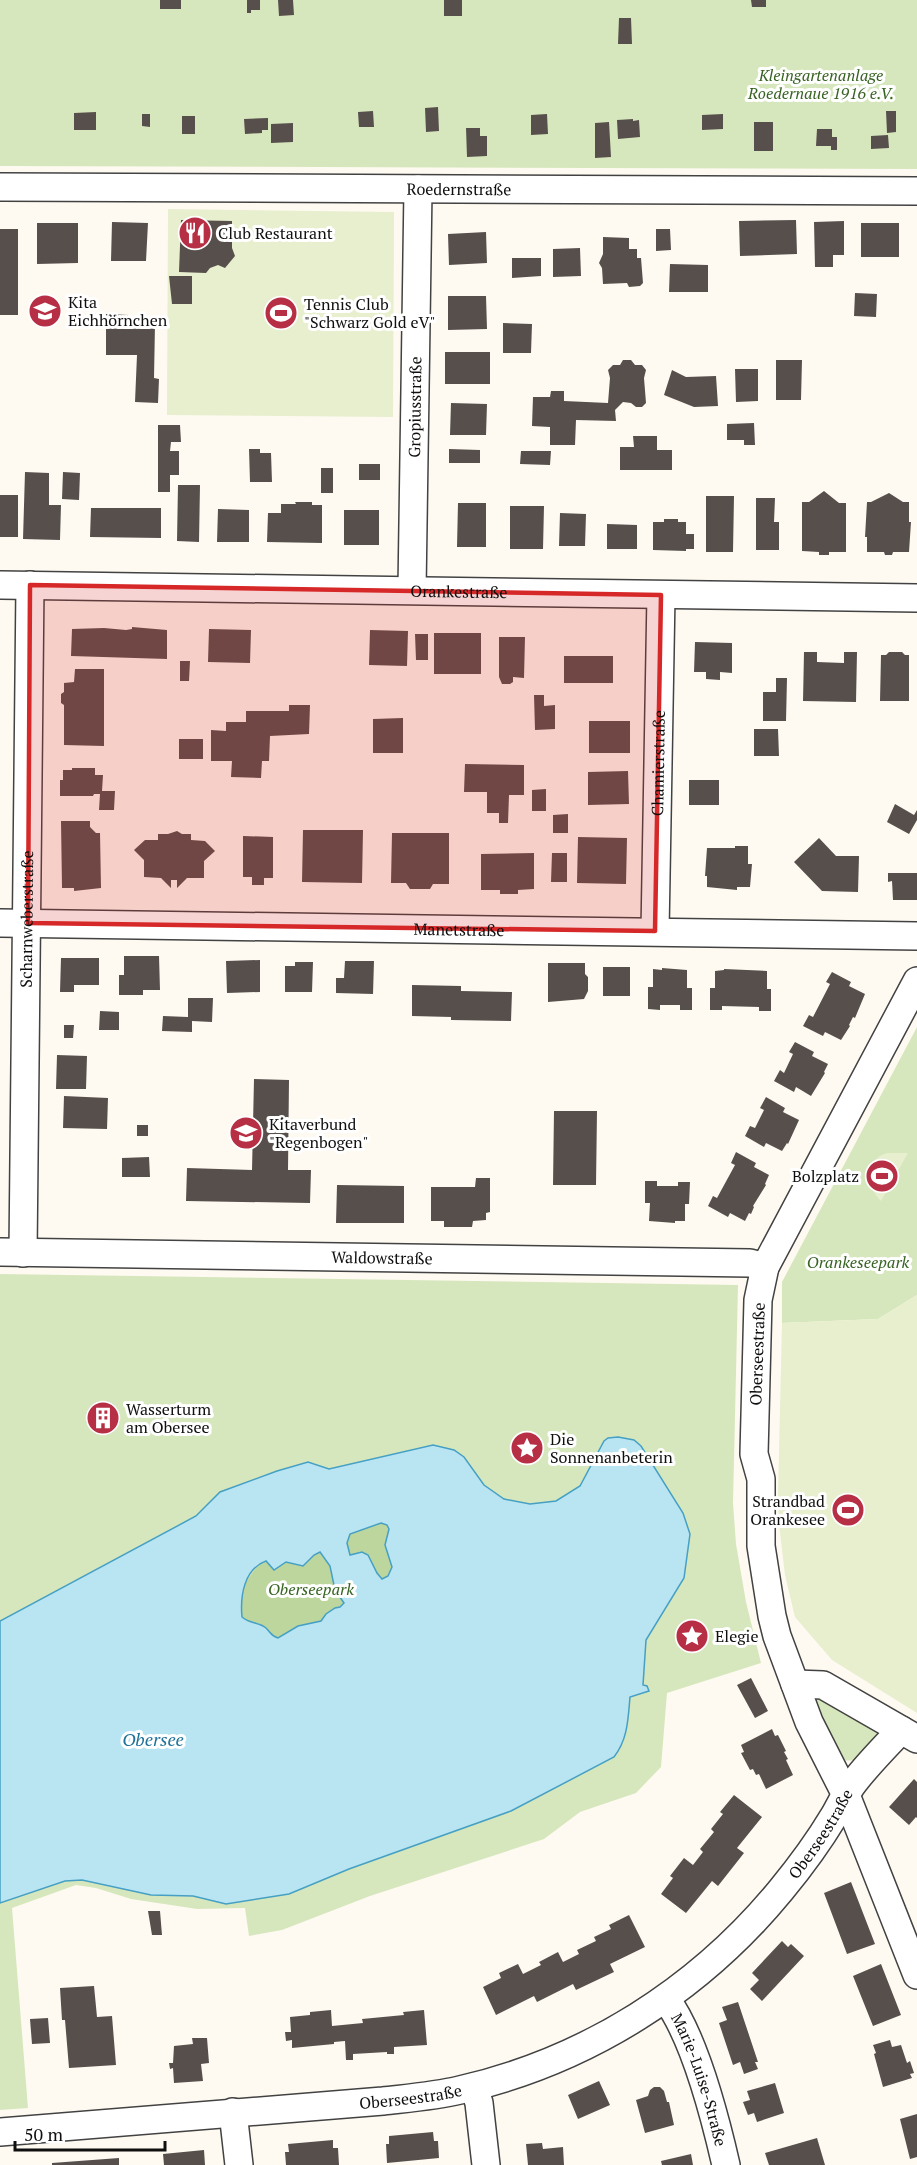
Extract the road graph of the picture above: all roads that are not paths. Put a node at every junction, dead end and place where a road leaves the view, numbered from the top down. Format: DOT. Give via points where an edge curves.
graph roads {
  1 [pos="0,187"];
  2 [pos="418,189"];
  3 [pos="917,190"];
  4 [pos="0,585"];
  5 [pos="30,585"];
  6 [pos="412,590"];
  7 [pos="662,595"];
  8 [pos="917,598"];
  9 [pos="0,923"];
  10 [pos="28,923"];
  11 [pos="655,931"];
  12 [pos="917,936"];
  13 [pos="917,981"];
  14 [pos="11,1252"];
  15 [pos="765,1267"];
  16 [pos="795,1684"];
  17 [pos="909,1735"];
  18 [pos="846,1795"];
  19 [pos="917,1975"];
  20 [pos="666,1999"];
  21 [pos="474,2087"];
  22 [pos="234,2112"];
  23 [pos="0,2132"];
  24 [pos="239,2165"];
  25 [pos="486,2165"];
  26 [pos="726,2165"];
  1 -- 2 [label="street, Roedernstraße"];
  2 -- 3 [label="street, Roedernstraße"];
  2 -- 6 [label="street, Gropiusstraße"];
  4 -- 5 [label="street, Orankestraße"];
  5 -- 6 [label="street, Orankestraße"];
  5 -- 10 [label="street, Scharnweberstraße"];
  6 -- 7 [label="street, Orankestraße"];
  7 -- 8 [label="street, Orankestraße"];
  7 -- 11 [label="street, Chamierstraße"];
  9 -- 10 [label="street, Manetstraße"];
  10 -- 11 [label="street, Manetstraße"];
  10 -- 14 [label="street, Scharnweberstraße"];
  11 -- 12 [label="street, Manetstraße"];
  13 -- 15 [label="street, Oberseestraße"];
  14 -- 15 [label="street, Waldowstraße" via="750,1263"];
  15 -- 16 [label="street, Oberseestraße" via="758,1300 754,1454 761,1479 760,1546 772,1616"];
  16 -- 17 [label="street" via="823,1684"];
  16 -- 18 [label="street, Oberseestraße" via="809,1722"];
  17 -- 18 [label="street" via="855,1781"];
  18 -- 19 [label="street"];
  18 -- 20 [label="street, Oberseestraße" via="782,1889 720,1954"];
  20 -- 21 [label="street, Oberseestraße" via="617,2031 527,2070"];
  20 -- 26 [label="street, Marie-Luise-Straße" via="697,2063"];
  21 -- 22 [label="street, Oberseestraße" via="383,2102"];
  21 -- 25 [label="street"];
  22 -- 23 [label="street, Oberseestraße"];
  22 -- 24 [label="street"];
}
